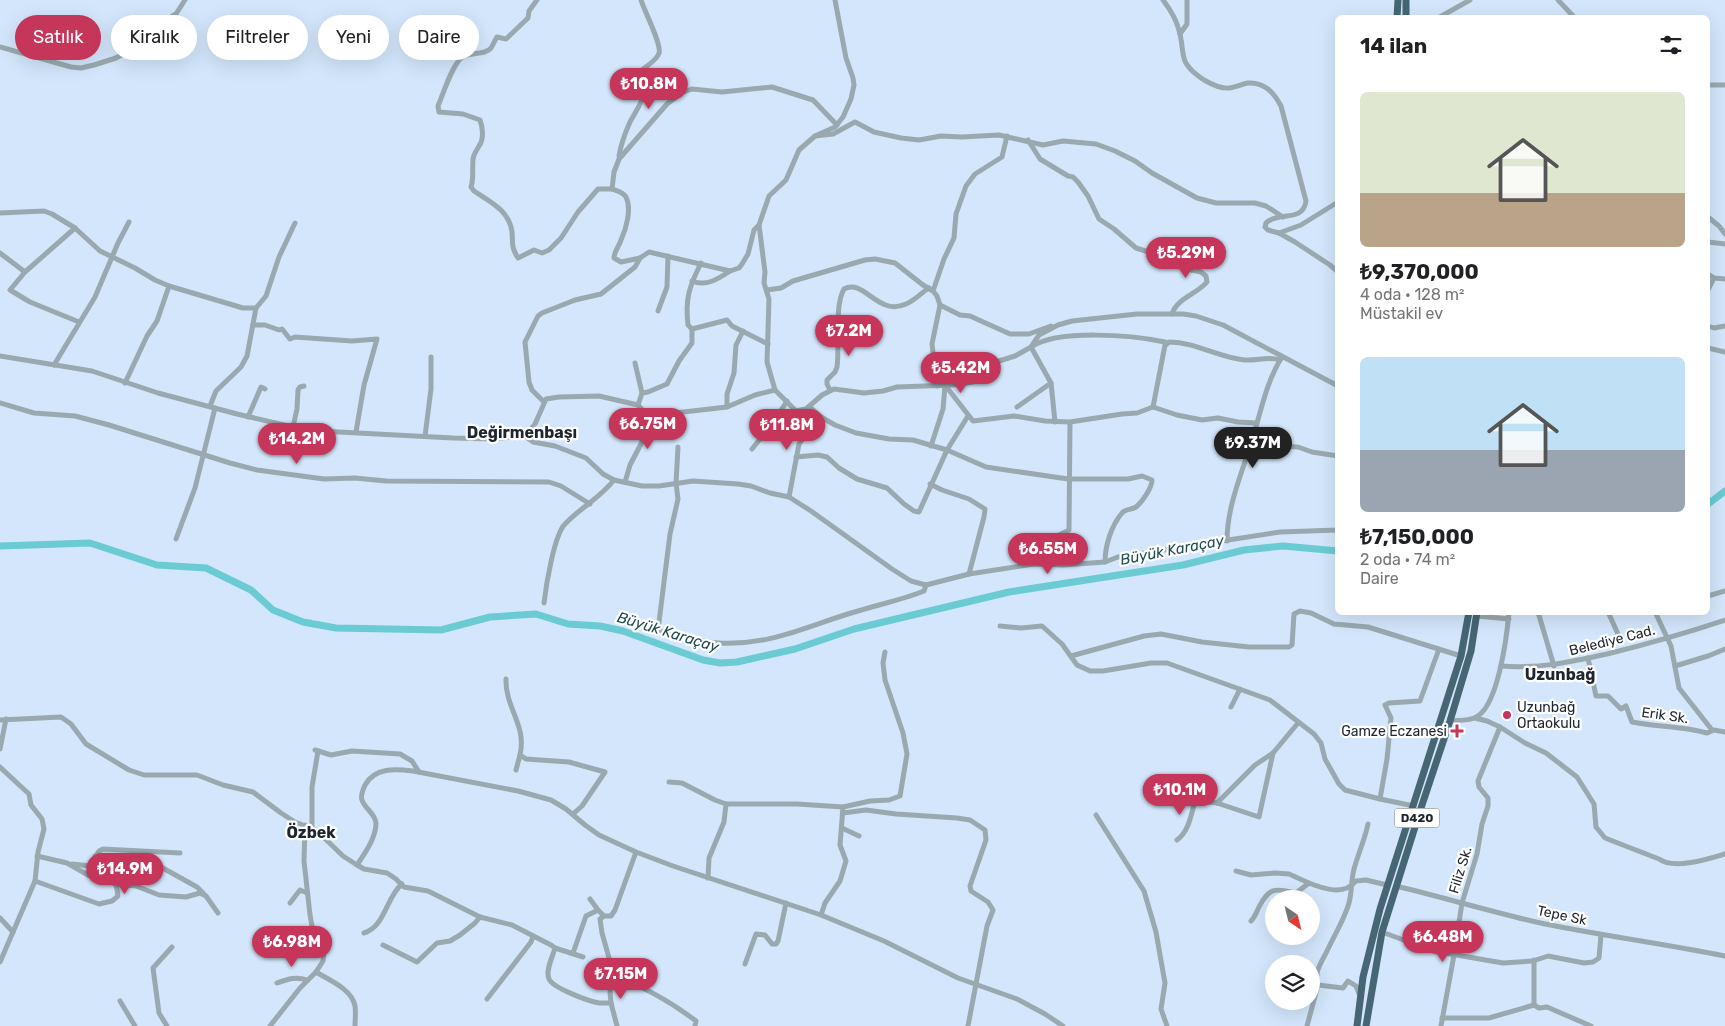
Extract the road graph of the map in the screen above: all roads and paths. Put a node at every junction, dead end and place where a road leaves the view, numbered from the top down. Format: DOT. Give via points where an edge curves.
graph roads {
  1 [pos="185,0"];
  2 [pos="537,0"];
  3 [pos="640,0"];
  4 [pos="835,0"];
  5 [pos="1163,0"];
  6 [pos="1187,0"];
  7 [pos="1398,0"];
  8 [pos="1406,0"];
  9 [pos="1470,0"];
  10 [pos="1558,0"];
  11 [pos="1397,15"];
  12 [pos="1406,15"];
  13 [pos="1443,15"];
  14 [pos="1572,15"];
  15 [pos="1180,34"];
  16 [pos="0,47"];
  17 [pos="1710,85"];
  18 [pos="1725,85"];
  19 [pos="837,125"];
  20 [pos="816,136"];
  21 [pos="1007,136"];
  22 [pos="1028,140"];
  23 [pos="619,159"];
  24 [pos="612,189"];
  25 [pos="1335,204"];
  26 [pos="0,215"];
  27 [pos="1284,217"];
  28 [pos="1710,219"];
  29 [pos="129,222"];
  30 [pos="295,224"];
  31 [pos="759,225"];
  32 [pos="75,228"];
  33 [pos="1279,233"];
  34 [pos="1725,234"];
  35 [pos="1710,242"];
  36 [pos="1725,244"];
  37 [pos="0,253"];
  38 [pos="112,256"];
  39 [pos="668,256"];
  40 [pos="640,258"];
  41 [pos="702,264"];
  42 [pos="1335,269"];
  43 [pos="730,271"];
  44 [pos="25,272"];
  45 [pos="1710,275"];
  46 [pos="1714,278"];
  47 [pos="1725,279"];
  48 [pos="692,282"];
  49 [pos="169,286"];
  50 [pos="1710,286"];
  51 [pos="766,290"];
  52 [pos="931,290"];
  53 [pos="940,305"];
  54 [pos="256,308"];
  55 [pos="658,311"];
  56 [pos="1172,314"];
  57 [pos="79,322"];
  58 [pos="254,325"];
  59 [pos="1058,325"];
  60 [pos="1710,326"];
  61 [pos="1725,326"];
  62 [pos="692,329"];
  63 [pos="743,331"];
  64 [pos="768,344"];
  65 [pos="1167,344"];
  66 [pos="1031,348"];
  67 [pos="1710,348"];
  68 [pos="1725,352"];
  69 [pos="0,356"];
  70 [pos="431,357"];
  71 [pos="1281,358"];
  72 [pos="635,363"];
  73 [pos="54,365"];
  74 [pos="125,383"];
  75 [pos="1051,383"];
  76 [pos="945,385"];
  77 [pos="1335,385"];
  78 [pos="304,386"];
  79 [pos="937,386"];
  80 [pos="265,389"];
  81 [pos="775,390"];
  82 [pos="830,390"];
  83 [pos="642,393"];
  84 [pos="787,400"];
  85 [pos="544,402"];
  86 [pos="0,403"];
  87 [pos="638,405"];
  88 [pos="212,407"];
  89 [pos="727,407"];
  90 [pos="810,407"];
  91 [pos="1017,407"];
  92 [pos="1153,407"];
  93 [pos="644,412"];
  94 [pos="816,413"];
  95 [pos="968,416"];
  96 [pos="248,417"];
  97 [pos="1055,422"];
  98 [pos="1070,422"];
  99 [pos="1257,424"];
  100 [pos="293,427"];
  101 [pos="356,432"];
  102 [pos="1255,432"];
  103 [pos="424,436"];
  104 [pos="525,436"];
  105 [pos="931,446"];
  106 [pos="678,447"];
  107 [pos="752,449"];
  108 [pos="947,450"];
  109 [pos="205,455"];
  110 [pos="1335,456"];
  111 [pos="796,457"];
  112 [pos="1068,479"];
  113 [pos="614,480"];
  114 [pos="625,482"];
  115 [pos="676,483"];
  116 [pos="930,484"];
  117 [pos="789,497"];
  118 [pos="590,504"];
  119 [pos="1335,530"];
  120 [pos="176,539"];
  121 [pos="1227,541"];
  122 [pos="1105,562"];
  123 [pos="1034,564"];
  124 [pos="969,574"];
  125 [pos="926,584"];
  126 [pos="1725,591"];
  127 [pos="1710,595"];
  128 [pos="544,603"];
  129 [pos="1468,615"];
  130 [pos="1477,615"];
  131 [pos="1483,615"];
  132 [pos="1510,615"];
  133 [pos="1539,615"];
  134 [pos="1610,615"];
  135 [pos="1658,615"];
  136 [pos="1509,619"];
  137 [pos="1725,620"];
  138 [pos="1000,626"];
  139 [pos="1618,634"];
  140 [pos="1668,638"];
  141 [pos="1439,649"];
  142 [pos="1725,649"];
  143 [pos="886,652"];
  144 [pos="1071,656"];
  145 [pos="1461,656"];
  146 [pos="1588,658"];
  147 [pos="1501,666"];
  148 [pos="1554,666"];
  149 [pos="1675,666"];
  150 [pos="506,679"];
  151 [pos="1240,689"];
  152 [pos="1231,707"];
  153 [pos="1474,718"];
  154 [pos="3,720"];
  155 [pos="1450,721"];
  156 [pos="1298,722"];
  157 [pos="1500,727"];
  158 [pos="1712,730"];
  159 [pos="1725,732"];
  160 [pos="0,749"];
  161 [pos="1273,753"];
  162 [pos="520,755"];
  163 [pos="0,767"];
  164 [pos="516,770"];
  165 [pos="419,772"];
  166 [pos="669,782"];
  167 [pos="1380,799"];
  168 [pos="1217,802"];
  169 [pos="726,804"];
  170 [pos="1414,806"];
  171 [pos="843,810"];
  172 [pos="572,814"];
  173 [pos="1096,814"];
  174 [pos="1368,824"];
  175 [pos="305,825"];
  176 [pos="312,828"];
  177 [pos="842,828"];
  178 [pos="859,836"];
  179 [pos="1177,840"];
  180 [pos="636,852"];
  181 [pos="180,853"];
  182 [pos="1725,854"];
  183 [pos="37,856"];
  184 [pos="95,856"];
  185 [pos="69,864"];
  186 [pos="357,866"];
  187 [pos="1236,871"];
  188 [pos="708,878"];
  189 [pos="35,881"];
  190 [pos="1309,883"];
  191 [pos="116,884"];
  192 [pos="402,884"];
  193 [pos="1387,884"];
  194 [pos="1396,886"];
  195 [pos="1350,887"];
  196 [pos="307,893"];
  197 [pos="206,896"];
  198 [pos="590,899"];
  199 [pos="290,903"];
  200 [pos="786,903"];
  201 [pos="1462,903"];
  202 [pos="598,910"];
  203 [pos="218,913"];
  204 [pos="821,915"];
  205 [pos="604,916"];
  206 [pos="480,917"];
  207 [pos="0,918"];
  208 [pos="1251,921"];
  209 [pos="13,932"];
  210 [pos="364,932"];
  211 [pos="1382,932"];
  212 [pos="1601,935"];
  213 [pos="533,937"];
  214 [pos="384,945"];
  215 [pos="172,947"];
  216 [pos="555,948"];
  217 [pos="573,954"];
  218 [pos="1454,955"];
  219 [pos="1725,956"];
  220 [pos="583,957"];
  221 [pos="1534,960"];
  222 [pos="0,962"];
  223 [pos="745,964"];
  224 [pos="1320,964"];
  225 [pos="316,972"];
  226 [pos="613,974"];
  227 [pos="306,980"];
  228 [pos="277,983"];
  229 [pos="976,985"];
  230 [pos="1320,985"];
  231 [pos="1360,996"];
  232 [pos="487,999"];
  233 [pos="120,1001"];
  234 [pos="611,1003"];
  235 [pos="1534,1005"];
  236 [pos="1311,1010"];
  237 [pos="1442,1018"];
  238 [pos="135,1026"];
  239 [pos="167,1026"];
  240 [pos="270,1026"];
  241 [pos="355,1026"];
  242 [pos="617,1026"];
  243 [pos="696,1026"];
  244 [pos="968,1026"];
  245 [pos="1063,1026"];
  246 [pos="1167,1026"];
  247 [pos="1307,1026"];
  248 [pos="1356,1026"];
  249 [pos="1366,1026"];
  250 [pos="1441,1026"];
  251 [pos="1591,1026"];
  1 -- 16 [label="street" via="176,14 154,27 136,47 94,65 71,67"];
  2 -- 24 [label="street" via="529,10 528,18 506,39 497,37 488,50 461,58 454,68 438,112 463,114 480,120 482,139 474,153 471,188 509,219 511,246 518,258 534,250 542,253 549,250 598,189"];
  3 -- 23 [label="street" via="660,51 639,73 642,97 621,144"];
  4 -- 19 [label="street" via="854,85 848,108"];
  5 -- 15 [label="street"];
  6 -- 15 [label="street" via="1187,24"];
  7 -- 11 [label="highway"];
  8 -- 12 [label="highway"];
  9 -- 13 [label="street"];
  10 -- 14 [label="street"];
  15 -- 27 [label="street" via="1187,67 1205,81 1220,88 1259,84 1276,97 1306,197 1301,212"];
  17 -- 18 [label="street"];
  19 -- 20 [label="street"];
  19 -- 23 [label="street" via="813,100 772,87 722,92 692,89 667,104"];
  20 -- 21 [label="street" via="833,134 855,122 874,132 919,140 941,136"];
  20 -- 31 [label="street" via="799,150 786,180 769,196"];
  21 -- 22 [label="street"];
  21 -- 52 [label="street" via="1002,157 975,174 966,186 956,214 954,238"];
  22 -- 27 [label="street" via="1043,145 1063,141 1104,146 1135,160 1197,198 1216,203 1255,203"];
  22 -- 56 [label="street" via="1040,159 1078,182 1099,220 1136,248 1206,276 1207,282 1179,302"];
  23 -- 24 [label="street"];
  24 -- 40 [label="street" via="626,197 628,212 614,258 621,262"];
  25 -- 33 [label="street" via="1301,225"];
  26 -- 32 [label="street" via="44,211"];
  27 -- 33 [label="street" via="1272,218 1265,225 1268,230"];
  28 -- 34 [label="street"];
  29 -- 38 [label="street"];
  30 -- 54 [label="street" via="279,256 266,296"];
  31 -- 43 [label="street" via="754,230 742,264"];
  31 -- 51 [label="street"];
  32 -- 38 [label="street" via="100,251"];
  32 -- 44 [label="street"];
  33 -- 42 [label="street"];
  35 -- 36 [label="street"];
  37 -- 44 [label="street"];
  38 -- 49 [label="street"];
  38 -- 57 [label="street" via="95,297"];
  39 -- 40 [label="street" via="649,252"];
  39 -- 41 [label="street"];
  39 -- 55 [label="street" via="667,287"];
  40 -- 85 [label="street" via="635,267 601,294 576,300 538,316 525,342 528,382"];
  41 -- 43 [label="street"];
  41 -- 48 [label="street"];
  43 -- 48 [label="street" via="705,283"];
  44 -- 57 [label="street" via="10,290"];
  45 -- 46 [label="street"];
  46 -- 47 [label="street"];
  46 -- 50 [label="street"];
  48 -- 62 [label="street" via="686,307 688,325"];
  49 -- 54 [label="street" via="243,308"];
  49 -- 74 [label="street" via="157,321"];
  51 -- 52 [label="street" via="875,259 895,262"];
  51 -- 64 [label="street" via="770,298"];
  52 -- 53 [label="street"];
  52 -- 82 [label="street" via="906,304 893,307 885,306 857,289 844,289 839,313 838,367 827,380"];
  53 -- 59 [label="street" via="1010,334 1029,334"];
  53 -- 79 [label="street" via="932,344"];
  54 -- 58 [label="street"];
  56 -- 59 [label="street" via="1137,314"];
  56 -- 71 [label="street" via="1196,316 1223,326"];
  57 -- 73 [label="street"];
  58 -- 88 [label="street" via="241,367 216,391"];
  58 -- 101 [label="street" via="282,329 290,339 376,340"];
  59 -- 66 [label="street" via="1039,336"];
  60 -- 61 [label="street"];
  62 -- 63 [label="street" via="727,320"];
  62 -- 83 [label="street" via="692,343 667,384"];
  63 -- 64 [label="street"];
  63 -- 89 [label="street" via="736,345"];
  64 -- 81 [label="street" via="767,362"];
  65 -- 66 [label="street" via="1147,339 1069,335"];
  65 -- 71 [label="street" via="1188,344 1244,360"];
  65 -- 92 [label="street"];
  66 -- 75 [label="street"];
  66 -- 76 [label="street" via="999,361 972,382"];
  67 -- 68 [label="street"];
  69 -- 73 [label="street"];
  70 -- 103 [label="street" via="431,389"];
  71 -- 77 [label="street"];
  71 -- 99 [label="street"];
  72 -- 83 [label="street"];
  73 -- 74 [label="street" via="92,371"];
  74 -- 88 [label="street"];
  75 -- 91 [label="street"];
  75 -- 97 [label="street"];
  76 -- 79 [label="street"];
  76 -- 95 [label="street"];
  76 -- 105 [label="street" via="943,409"];
  78 -- 100 [label="street" via="298,390"];
  79 -- 82 [label="street" via="897,387 864,393"];
  80 -- 96 [label="street" via="261,387"];
  81 -- 84 [label="street"];
  81 -- 89 [label="street"];
  82 -- 90 [label="street"];
  83 -- 87 [label="street"];
  84 -- 90 [label="street" via="796,411"];
  84 -- 107 [label="street"];
  85 -- 87 [label="street" via="559,396 599,396"];
  85 -- 104 [label="street" via="535,424"];
  86 -- 109 [label="street" via="34,413 76,416"];
  87 -- 93 [label="street"];
  88 -- 96 [label="street"];
  88 -- 109 [label="street"];
  89 -- 93 [label="street" via="666,414"];
  90 -- 94 [label="street"];
  92 -- 98 [label="street" via="1137,414"];
  92 -- 99 [label="street" via="1199,420 1218,418"];
  93 -- 114 [label="street" via="642,442"];
  94 -- 105 [label="street" via="834,425 856,433 913,440"];
  94 -- 111 [label="street" via="814,424 799,444"];
  95 -- 97 [label="street" via="973,421 1014,416"];
  95 -- 108 [label="street"];
  96 -- 100 [label="street"];
  97 -- 98 [label="street"];
  98 -- 112 [label="street"];
  99 -- 102 [label="street"];
  100 -- 101 [label="street"];
  101 -- 103 [label="street"];
  102 -- 110 [label="street" via="1282,446"];
  102 -- 121 [label="street" via="1229,511"];
  103 -- 104 [label="street" via="492,439"];
  104 -- 113 [label="street" via="533,442 555,446 586,458"];
  105 -- 108 [label="street"];
  106 -- 115 [label="street"];
  108 -- 112 [label="street" via="986,466"];
  108 -- 116 [label="street"];
  109 -- 118 [label="street" via="257,470 324,479 549,482"];
  109 -- 120 [label="street"];
  111 -- 116 [label="street" via="827,457 857,479 887,488 914,511 919,512"];
  111 -- 117 [label="street"];
  112 -- 122 [label="street" via="1142,476 1152,480 1136,506 1123,511 1120,516 1105,547"];
  112 -- 123 [label="street" via="1069,530 1048,542 1037,554"];
  113 -- 114 [label="street"];
  113 -- 118 [label="street"];
  114 -- 115 [label="street" via="642,486"];
  115 -- 117 [label="street" via="751,486"];
  115 -- 125 [label="street" via="678,499 670,534 658,630 717,643 765,641 900,600 924,591"];
  116 -- 124 [label="street" via="985,509"];
  117 -- 125 [label="street" via="898,573 911,581"];
  118 -- 128 [label="street" via="563,525 558,535"];
  119 -- 121 [label="street" via="1280,532"];
  121 -- 122 [label="street" via="1118,557"];
  122 -- 123 [label="street"];
  123 -- 124 [label="street"];
  124 -- 125 [label="street"];
  126 -- 127 [label="street"];
  129 -- 145 [label="highway"];
  130 -- 155 [label="highway, D420" via="1471,651"];
  131 -- 136 [label="street"];
  132 -- 136 [label="street"];
  133 -- 148 [label="street"];
  134 -- 139 [label="street"];
  135 -- 140 [label="street"];
  136 -- 147 [label="street"];
  137 -- 140 [label="street, Belediye Cad."];
  138 -- 144 [label="street" via="1042,626"];
  140 -- 146 [label="street, Belediye Cad."];
  140 -- 149 [label="street"];
  141 -- 144 [label="street" via="1368,627 1334,624 1300,611 1294,614 1292,645 1289,647 1249,647 1160,634"];
  141 -- 145 [label="street"];
  141 -- 167 [label="street" via="1420,701 1385,706 1391,718"];
  142 -- 149 [label="street"];
  143 -- 171 [label="street" via="883,663 885,680 907,754 900,796"];
  144 -- 151 [label="street" via="1077,664 1090,671 1167,663"];
  145 -- 170 [label="highway"];
  146 -- 148 [label="street, Belediye Cad."];
  146 -- 158 [label="street, Erik Sk." via="1596,696 1608,696 1621,708 1626,706 1632,722 1706,733"];
  147 -- 148 [label="street, Belediye Cad."];
  147 -- 153 [label="street" via="1484,710"];
  149 -- 158 [label="street" via="1679,688"];
  150 -- 162 [label="street" via="508,702 522,740"];
  151 -- 152 [label="street"];
  151 -- 156 [label="street" via="1270,700"];
  153 -- 155 [label="street"];
  153 -- 157 [label="street"];
  154 -- 160 [label="street"];
  154 -- 175 [label="street" via="61,717 71,724 86,744 129,770 144,775 204,776 223,785 253,792 281,813"];
  155 -- 194 [label="highway, D420"];
  156 -- 161 [label="street"];
  156 -- 167 [label="street" via="1321,743 1325,759 1345,790"];
  157 -- 182 [label="street" via="1546,753 1577,777 1594,804 1596,827 1605,838 1665,864"];
  157 -- 201 [label="street, Filiz Sk." via="1478,781 1488,798 1488,806"];
  158 -- 159 [label="street, Erik Sk."];
  161 -- 168 [label="street" via="1255,765"];
  161 -- 168 [label="street" via="1259,817"];
  162 -- 164 [label="street"];
  162 -- 172 [label="street" via="570,762 605,772 582,806"];
  163 -- 183 [label="street" via="29,794 31,805 42,819 44,829"];
  165 -- 172 [label="street" via="551,800"];
  165 -- 176 [label="street" via="412,761 400,754 352,751 331,755 316,751"];
  165 -- 186 [label="street" via="400,770 377,772 370,776 361,796 376,824 373,838"];
  166 -- 169 [label="street" via="682,783"];
  167 -- 170 [label="street"];
  168 -- 179 [label="street" via="1193,800 1189,824"];
  169 -- 171 [label="street" via="797,804"];
  169 -- 188 [label="street" via="724,822 709,858"];
  170 -- 193 [label="highway"];
  171 -- 177 [label="street"];
  171 -- 229 [label="street" via="963,819 985,830 986,840 970,886 971,891 988,902 993,910"];
  172 -- 180 [label="street" via="599,834"];
  173 -- 246 [label="street" via="1144,890 1165,983 1162,1009"];
  174 -- 195 [label="street"];
  175 -- 176 [label="street"];
  175 -- 196 [label="street"];
  176 -- 186 [label="street"];
  177 -- 178 [label="street"];
  177 -- 204 [label="street" via="840,845 846,861 840,881"];
  180 -- 188 [label="street"];
  180 -- 205 [label="street" via="615,910 611,916"];
  181 -- 184 [label="street" via="103,849"];
  183 -- 185 [label="street"];
  183 -- 189 [label="street"];
  184 -- 185 [label="street" via="90,866"];
  184 -- 197 [label="street" via="128,868 161,866"];
  185 -- 191 [label="street" via="88,875"];
  186 -- 192 [label="street" via="387,873"];
  187 -- 190 [label="street" via="1251,875 1289,874"];
  188 -- 200 [label="street"];
  189 -- 191 [label="street" via="98,904 118,896"];
  189 -- 209 [label="street"];
  190 -- 195 [label="street" via="1330,890"];
  190 -- 208 [label="street" via="1296,893 1282,889 1269,893"];
  191 -- 197 [label="street" via="136,886 159,895 186,897 200,893"];
  192 -- 206 [label="street" via="428,891"];
  192 -- 210 [label="street" via="396,889 377,926"];
  193 -- 195 [label="street" via="1356,880"];
  193 -- 231 [label="highway"];
  194 -- 201 [label="street, Tepe Sk"];
  194 -- 211 [label="highway, D420"];
  195 -- 224 [label="street" via="1349,903 1341,925"];
  196 -- 199 [label="street" via="300,890"];
  196 -- 225 [label="street" via="312,926 324,951 323,961"];
  197 -- 203 [label="street"];
  198 -- 202 [label="street"];
  200 -- 204 [label="street"];
  200 -- 223 [label="street" via="778,942 772,944 765,935 756,934"];
  201 -- 212 [label="street, Tepe Sk"];
  201 -- 218 [label="street, Filiz Sk."];
  202 -- 205 [label="street"];
  202 -- 217 [label="street" via="586,916"];
  204 -- 229 [label="street"];
  205 -- 226 [label="street" via="600,920 602,933"];
  206 -- 213 [label="street" via="512,925"];
  206 -- 214 [label="street" via="460,935 437,943 416,962"];
  207 -- 209 [label="street"];
  209 -- 222 [label="street"];
  211 -- 218 [label="street" via="1433,951"];
  211 -- 249 [label="highway, D420"];
  212 -- 219 [label="street, Tepe Sk"];
  212 -- 221 [label="street" via="1599,958 1593,962 1548,956"];
  213 -- 216 [label="street"];
  213 -- 232 [label="street"];
  215 -- 239 [label="street" via="153,968 159,1014"];
  216 -- 217 [label="street"];
  216 -- 234 [label="street" via="549,980 583,998"];
  217 -- 220 [label="street"];
  218 -- 221 [label="street" via="1503,963"];
  218 -- 237 [label="street, Filiz Sk."];
  221 -- 235 [label="street"];
  225 -- 227 [label="street"];
  225 -- 241 [label="street" via="337,984 354,1001"];
  226 -- 234 [label="street"];
  226 -- 243 [label="street" via="671,1003 696,1021"];
  227 -- 228 [label="street" via="293,978"];
  227 -- 240 [label="street"];
  229 -- 244 [label="street"];
  229 -- 245 [label="street" via="1016,999"];
  230 -- 231 [label="street" via="1343,988 1348,981 1356,986"];
  231 -- 248 [label="highway"];
  233 -- 238 [label="street"];
  234 -- 242 [label="street"];
  235 -- 237 [label="street" via="1489,1018"];
  235 -- 251 [label="street"];
  236 -- 247 [label="street"];
  237 -- 250 [label="street, Filiz Sk."];
}
